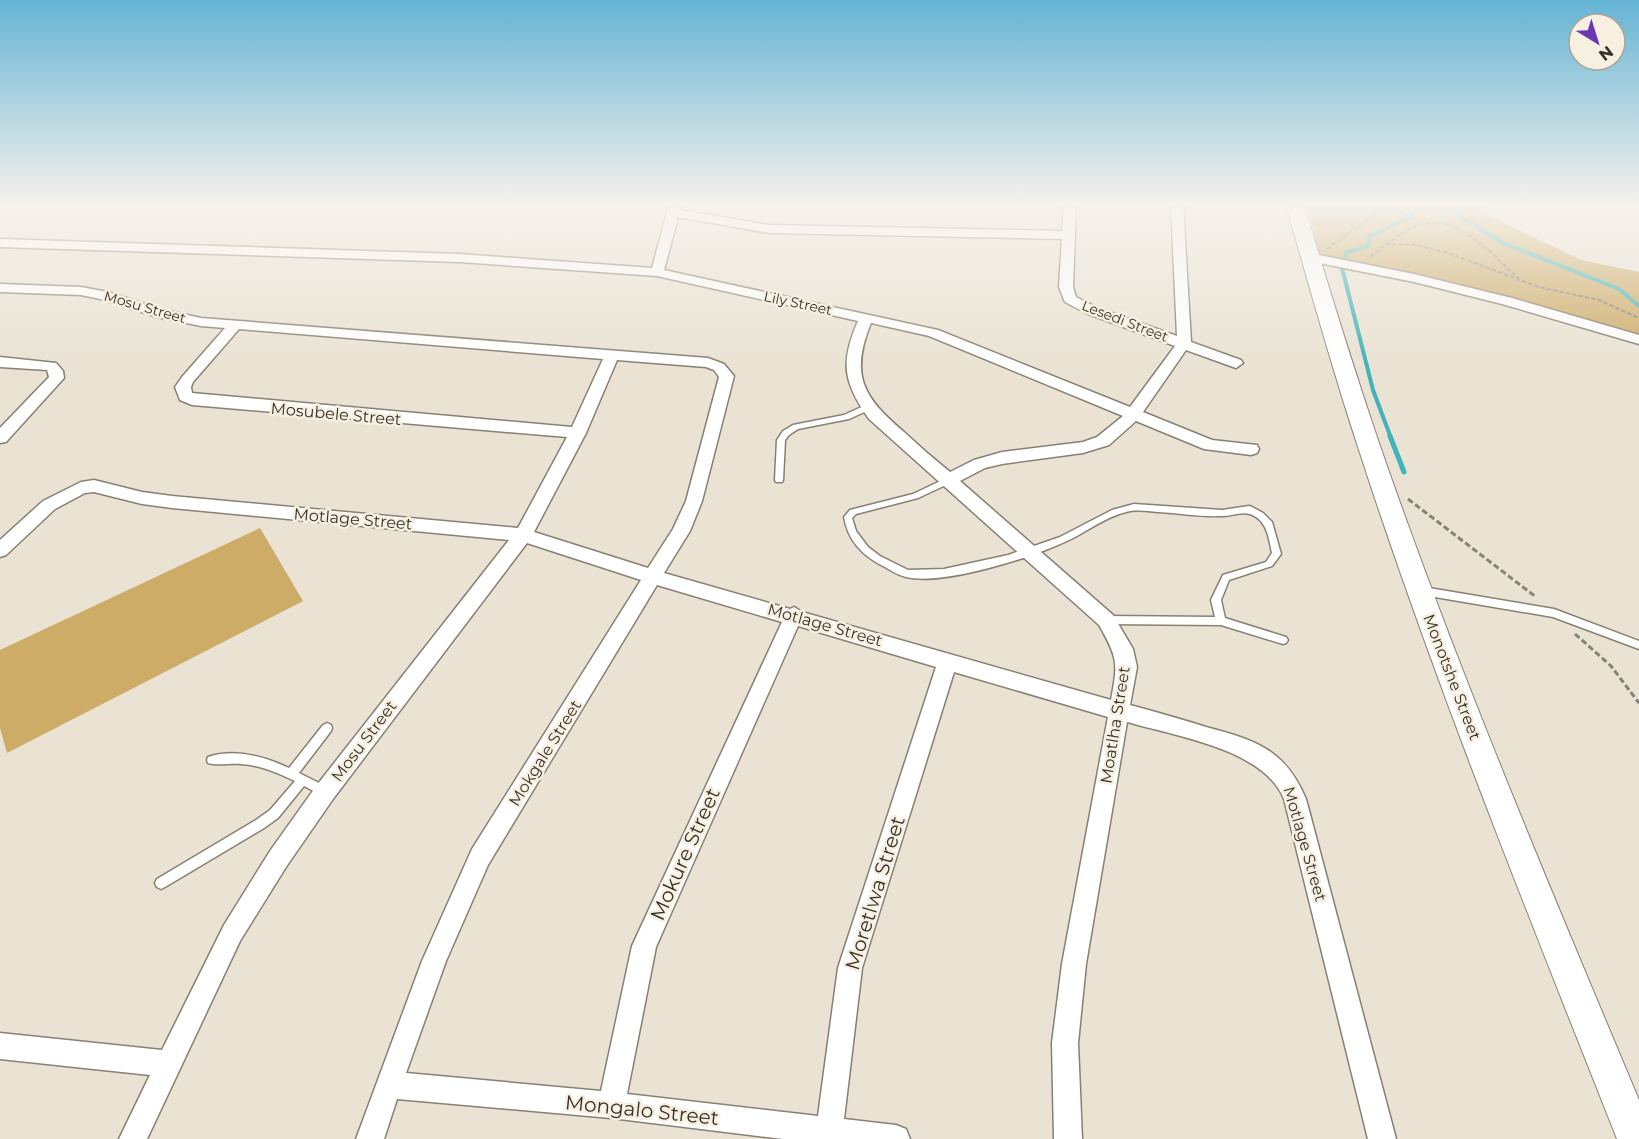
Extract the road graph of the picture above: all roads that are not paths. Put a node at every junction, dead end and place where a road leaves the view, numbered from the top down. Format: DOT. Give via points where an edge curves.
graph roads {
  1 [pos="461,258"];
  2 [pos="661,258"];
  3 [pos="1067,258"];
  4 [pos="1180,258"];
  5 [pos="1315,258"];
  6 [pos="657,272"];
  7 [pos="0,288"];
  8 [pos="866,318"];
  9 [pos="235,325"];
  10 [pos="1639,340"];
  11 [pos="1184,344"];
  12 [pos="612,355"];
  13 [pos="0,362"];
  14 [pos="1236,363"];
  15 [pos="725,373"];
  16 [pos="868,407"];
  17 [pos="1133,414"];
  18 [pos="578,433"];
  19 [pos="0,438"];
  20 [pos="1251,449"];
  21 [pos="779,480"];
  22 [pos="947,481"];
  23 [pos="524,535"];
  24 [pos="0,550"];
  25 [pos="1026,551"];
  26 [pos="653,577"];
  27 [pos="1420,590"];
  28 [pos="794,615"];
  29 [pos="1106,620"];
  30 [pos="1221,621"];
  31 [pos="1283,640"];
  32 [pos="1639,645"];
  33 [pos="948,661"];
  34 [pos="1120,711"];
  35 [pos="327,728"];
  36 [pos="212,760"];
  37 [pos="291,774"];
  38 [pos="303,780"];
  39 [pos="325,792"];
  40 [pos="161,883"];
  41 [pos="0,1046"];
  42 [pos="171,1065"];
  43 [pos="388,1085"];
  44 [pos="611,1105"];
  45 [pos="829,1132"];
  46 [pos="134,1139"];
  47 [pos="370,1139"];
  48 [pos="896,1139"];
  49 [pos="1068,1139"];
  50 [pos="1382,1139"];
  51 [pos="1636,1139"];
  1 -- 6 [label="street, Lily Street"];
  2 -- 6 [label="street"];
  3 -- 11 [label="street, Lesedi Street" via="1066,287 1070,298 1093,311"];
  4 -- 11 [label="street"];
  5 -- 10 [label="street" via="1507,302"];
  5 -- 27 [label="street, Monotshe Street" via="1384,488"];
  6 -- 8 [label="street, Lily Street"];
  7 -- 9 [label="street, Mosu Street" via="81,291 180,319"];
  8 -- 16 [label="street, Moatlha Street" via="854,346 853,365 856,384"];
  8 -- 17 [label="street, Lily Street" via="933,333"];
  9 -- 12 [label="street, Mosu Street"];
  9 -- 18 [label="street, Mosubele Street" via="183,387 185,396 192,400"];
  11 -- 14 [label="street, Lesedi Street"];
  11 -- 17 [label="street"];
  12 -- 15 [label="street, Mosu Street" via="708,363"];
  12 -- 18 [label="street, Mosu Street"];
  13 -- 19 [label="street" via="51,366 57,378"];
  15 -- 26 [label="street, Mokgale Street" via="726,385 694,501"];
  16 -- 21 [label="lane" via="786,433 781,440"];
  16 -- 22 [label="street, Moatlha Street"];
  17 -- 20 [label="street, Lily Street" via="1210,445"];
  17 -- 22 [label="street" via="1102,441 1002,458"];
  18 -- 23 [label="street, Mosu Street"];
  22 -- 25 [label="street, Moatlha Street"];
  22 -- 25 [label="lane" via="915,496 853,513 848,518 849,526 863,549 904,573 921,575 973,567"];
  23 -- 24 [label="street, Motlage Street" via="172,502 94,486 58,498"];
  23 -- 26 [label="street, Motlage Street"];
  23 -- 39 [label="street, Mosu Street"];
  25 -- 29 [label="street, Moatlha Street"];
  25 -- 30 [label="lane" via="1064,539 1120,509 1254,511 1269,524 1276,554 1269,564 1226,578 1216,600"];
  26 -- 28 [label="street, Motlage Street"];
  26 -- 43 [label="street, Mokgale Street" via="480,857 459,901"];
  27 -- 32 [label="lane" via="1554,613"];
  27 -- 51 [label="street, Monotshe Street" via="1437,644"];
  28 -- 33 [label="street, Motlage Street"];
  28 -- 44 [label="street, Mokure Street" via="644,946"];
  29 -- 30 [label="lane"];
  29 -- 34 [label="street, Moatlha Street" via="1123,649 1127,667"];
  30 -- 31 [label="lane"];
  33 -- 34 [label="street, Motlage Street"];
  33 -- 45 [label="street, Moretlwa Street" via="850,968"];
  34 -- 49 [label="street, Moatlha Street" via="1074,964 1065,1043"];
  34 -- 50 [label="street, Motlage Street" via="1245,747 1276,767 1289,782"];
  35 -- 37 [label="lane"];
  36 -- 37 [label="lane" via="254,759"];
  37 -- 38 [label="lane"];
  38 -- 39 [label="lane"];
  38 -- 40 [label="lane" via="274,814"];
  39 -- 42 [label="street, Mosu Street" via="232,933"];
  41 -- 42 [label="street"];
  42 -- 46 [label="street, Mosu Street"];
  43 -- 44 [label="street, Mongalo Street"];
  43 -- 47 [label="street, Mokgale Street"];
  44 -- 45 [label="street, Mongalo Street"];
  45 -- 48 [label="street, Mongalo Street"];
}
